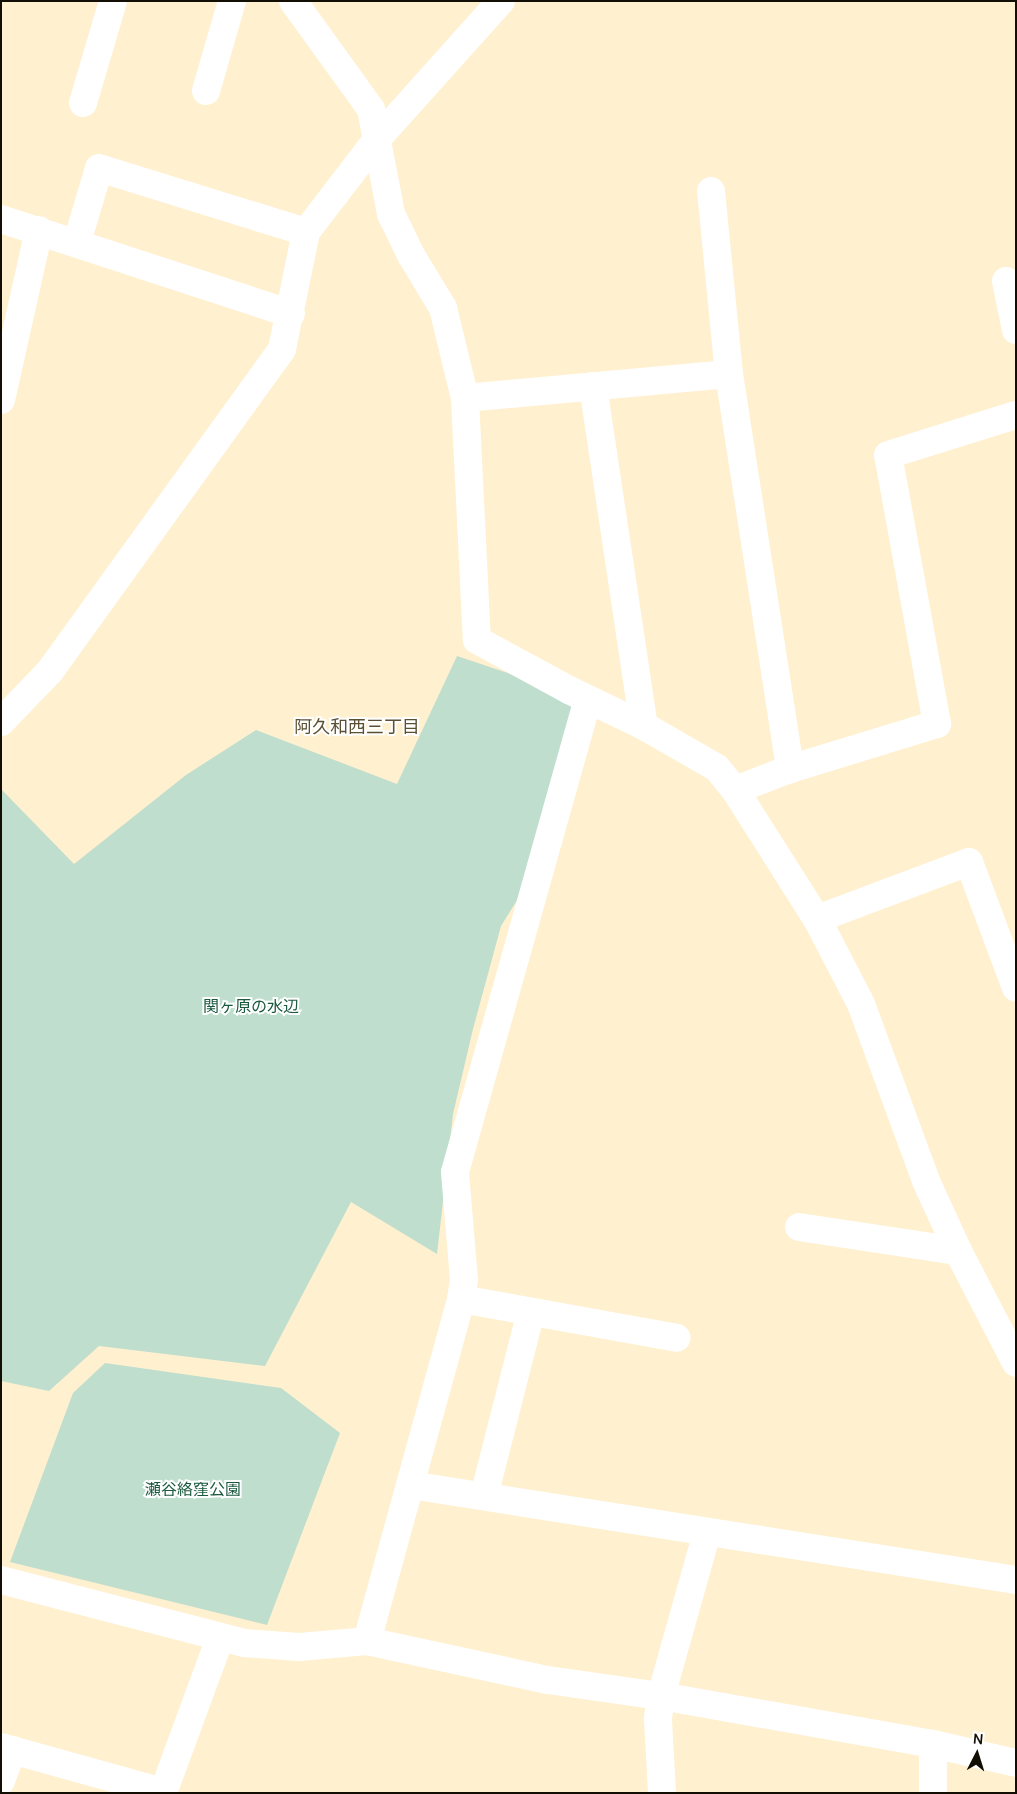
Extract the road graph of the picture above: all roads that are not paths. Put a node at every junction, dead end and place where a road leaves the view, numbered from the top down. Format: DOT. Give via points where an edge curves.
graph roads {
  1 [pos="113,1"];
  2 [pos="232,1"];
  3 [pos="293,1"];
  4 [pos="501,1"];
  5 [pos="206,91"];
  6 [pos="83,103"];
  7 [pos="378,138"];
  8 [pos="710,190"];
  9 [pos="1,219"];
  10 [pos="39,230"];
  11 [pos="306,232"];
  12 [pos="77,242"];
  13 [pos="1006,281"];
  14 [pos="291,314"];
  15 [pos="1016,330"];
  16 [pos="729,374"];
  17 [pos="593,386"];
  18 [pos="466,398"];
  19 [pos="1,400"];
  20 [pos="1016,415"];
  21 [pos="588,700"];
  22 [pos="1,722"];
  23 [pos="644,726"];
  24 [pos="790,769"];
  25 [pos="735,790"];
  26 [pos="817,919"];
  27 [pos="1016,988"];
  28 [pos="799,1227"];
  29 [pos="958,1250"];
  30 [pos="461,1299"];
  31 [pos="531,1312"];
  32 [pos="677,1338"];
  33 [pos="1016,1363"];
  34 [pos="410,1485"];
  35 [pos="484,1496"];
  36 [pos="707,1532"];
  37 [pos="1,1580"];
  38 [pos="1016,1580"];
  39 [pos="220,1638"];
  40 [pos="367,1641"];
  41 [pos="661,1696"];
  42 [pos="933,1744"];
  43 [pos="7,1749"];
  44 [pos="1016,1764"];
  45 [pos="1,1781"];
  46 [pos="163,1792"];
  47 [pos="662,1793"];
  48 [pos="932,1793"];
  1 -- 6 [label="street"];
  2 -- 5 [label="street"];
  3 -- 7 [label="street" via="371,108"];
  4 -- 7 [label="street"];
  7 -- 11 [label="street"];
  7 -- 18 [label="street" via="391,214 443,308"];
  8 -- 16 [label="street"];
  9 -- 10 [label="street"];
  10 -- 12 [label="street"];
  10 -- 19 [label="street"];
  11 -- 12 [label="street" via="99,168"];
  11 -- 14 [label="street"];
  12 -- 14 [label="street"];
  13 -- 15 [label="street"];
  14 -- 22 [label="street" via="282,349 50,671"];
  16 -- 17 [label="street"];
  16 -- 24 [label="street"];
  17 -- 18 [label="street"];
  17 -- 23 [label="street"];
  18 -- 21 [label="street" via="477,640"];
  20 -- 24 [label="street" via="888,455 937,724"];
  21 -- 23 [label="street"];
  21 -- 30 [label="street" via="455,1172 464,1280"];
  23 -- 25 [label="street" via="717,768"];
  24 -- 25 [label="street"];
  25 -- 26 [label="street"];
  26 -- 27 [label="street" via="969,862"];
  26 -- 29 [label="street" via="861,1004 895,1101"];
  28 -- 29 [label="street"];
  29 -- 33 [label="street"];
  30 -- 31 [label="street"];
  30 -- 34 [label="street"];
  31 -- 32 [label="street"];
  31 -- 35 [label="street"];
  34 -- 35 [label="street"];
  34 -- 40 [label="street"];
  35 -- 36 [label="street"];
  36 -- 38 [label="street"];
  36 -- 41 [label="street"];
  37 -- 39 [label="street"];
  39 -- 40 [label="street" via="299,1647"];
  39 -- 46 [label="street"];
  40 -- 41 [label="street" via="548,1680"];
  41 -- 42 [label="street"];
  41 -- 47 [label="street" via="658,1718"];
  42 -- 44 [label="street"];
  42 -- 48 [label="street"];
  43 -- 45 [label="street"];
  43 -- 46 [label="street"];
}
